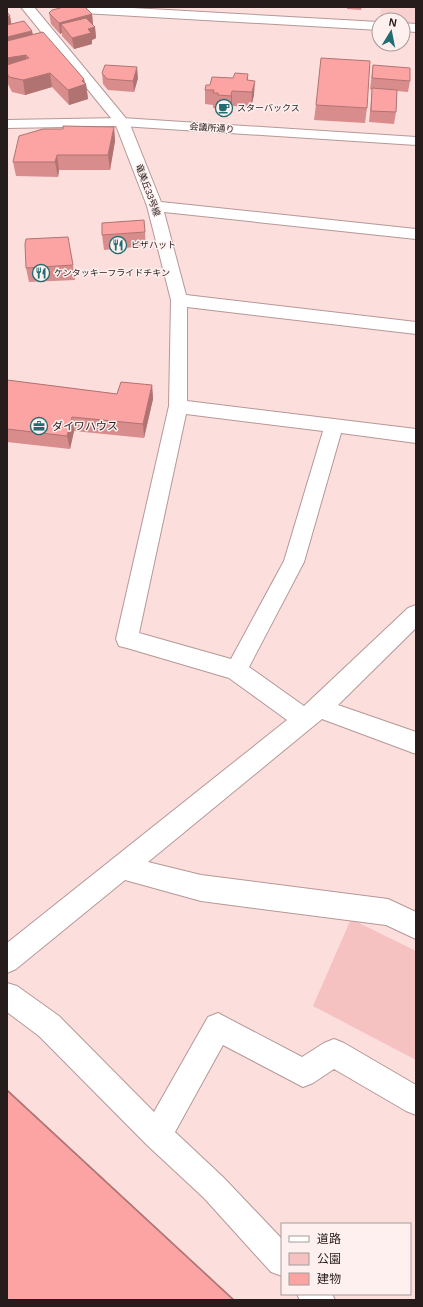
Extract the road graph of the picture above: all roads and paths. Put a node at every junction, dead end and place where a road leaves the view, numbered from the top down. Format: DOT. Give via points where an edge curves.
graph roads {
  1 [pos="27,7"];
  2 [pos="282,7"];
  3 [pos="83,8"];
  4 [pos="68,12"];
  5 [pos="53,16"];
  6 [pos="38,19"];
  7 [pos="280,21"];
  8 [pos="371,26"];
  9 [pos="122,122"];
  10 [pos="7,124"];
  11 [pos="416,141"];
  12 [pos="155,206"];
  13 [pos="416,234"];
  14 [pos="179,300"];
  15 [pos="416,328"];
  16 [pos="178,406"];
  17 [pos="334,426"];
  18 [pos="416,436"];
  19 [pos="416,614"];
  20 [pos="236,670"];
  21 [pos="312,714"];
  22 [pos="416,743"];
  23 [pos="122,867"];
  24 [pos="416,926"];
  25 [pos="7,960"];
  26 [pos="7,996"];
  27 [pos="416,1101"];
  28 [pos="157,1135"];
  29 [pos="281,1260"];
  1 -- 6 [label="street, 竜美丘33号線"];
  2 -- 7 [label="street"];
  3 -- 4 [label="street"];
  3 -- 7 [label="street"];
  5 -- 6 [label="street"];
  6 -- 9 [label="street, 竜美丘33号線"];
  7 -- 8 [label="street"];
  9 -- 10 [label="street, 会議所通り"];
  9 -- 11 [label="street, 会議所通り"];
  9 -- 12 [label="street, 竜美丘33号線"];
  12 -- 13 [label="street"];
  12 -- 14 [label="street, 竜美丘33号線"];
  14 -- 15 [label="street"];
  14 -- 16 [label="street, 竜美丘33号線"];
  16 -- 17 [label="street"];
  16 -- 20 [label="street, 竜美丘33号線" via="127,639"];
  17 -- 18 [label="street"];
  17 -- 20 [label="street" via="294,562"];
  19 -- 21 [label="street"];
  20 -- 21 [label="street"];
  21 -- 22 [label="street"];
  21 -- 23 [label="street"];
  23 -- 24 [label="street" via="201,888 388,912"];
  23 -- 25 [label="street"];
  26 -- 28 [label="street" via="49,1026"];
  27 -- 28 [label="street" via="334,1053 303,1073 218,1027"];
  28 -- 29 [label="street" via="214,1188"];
}
